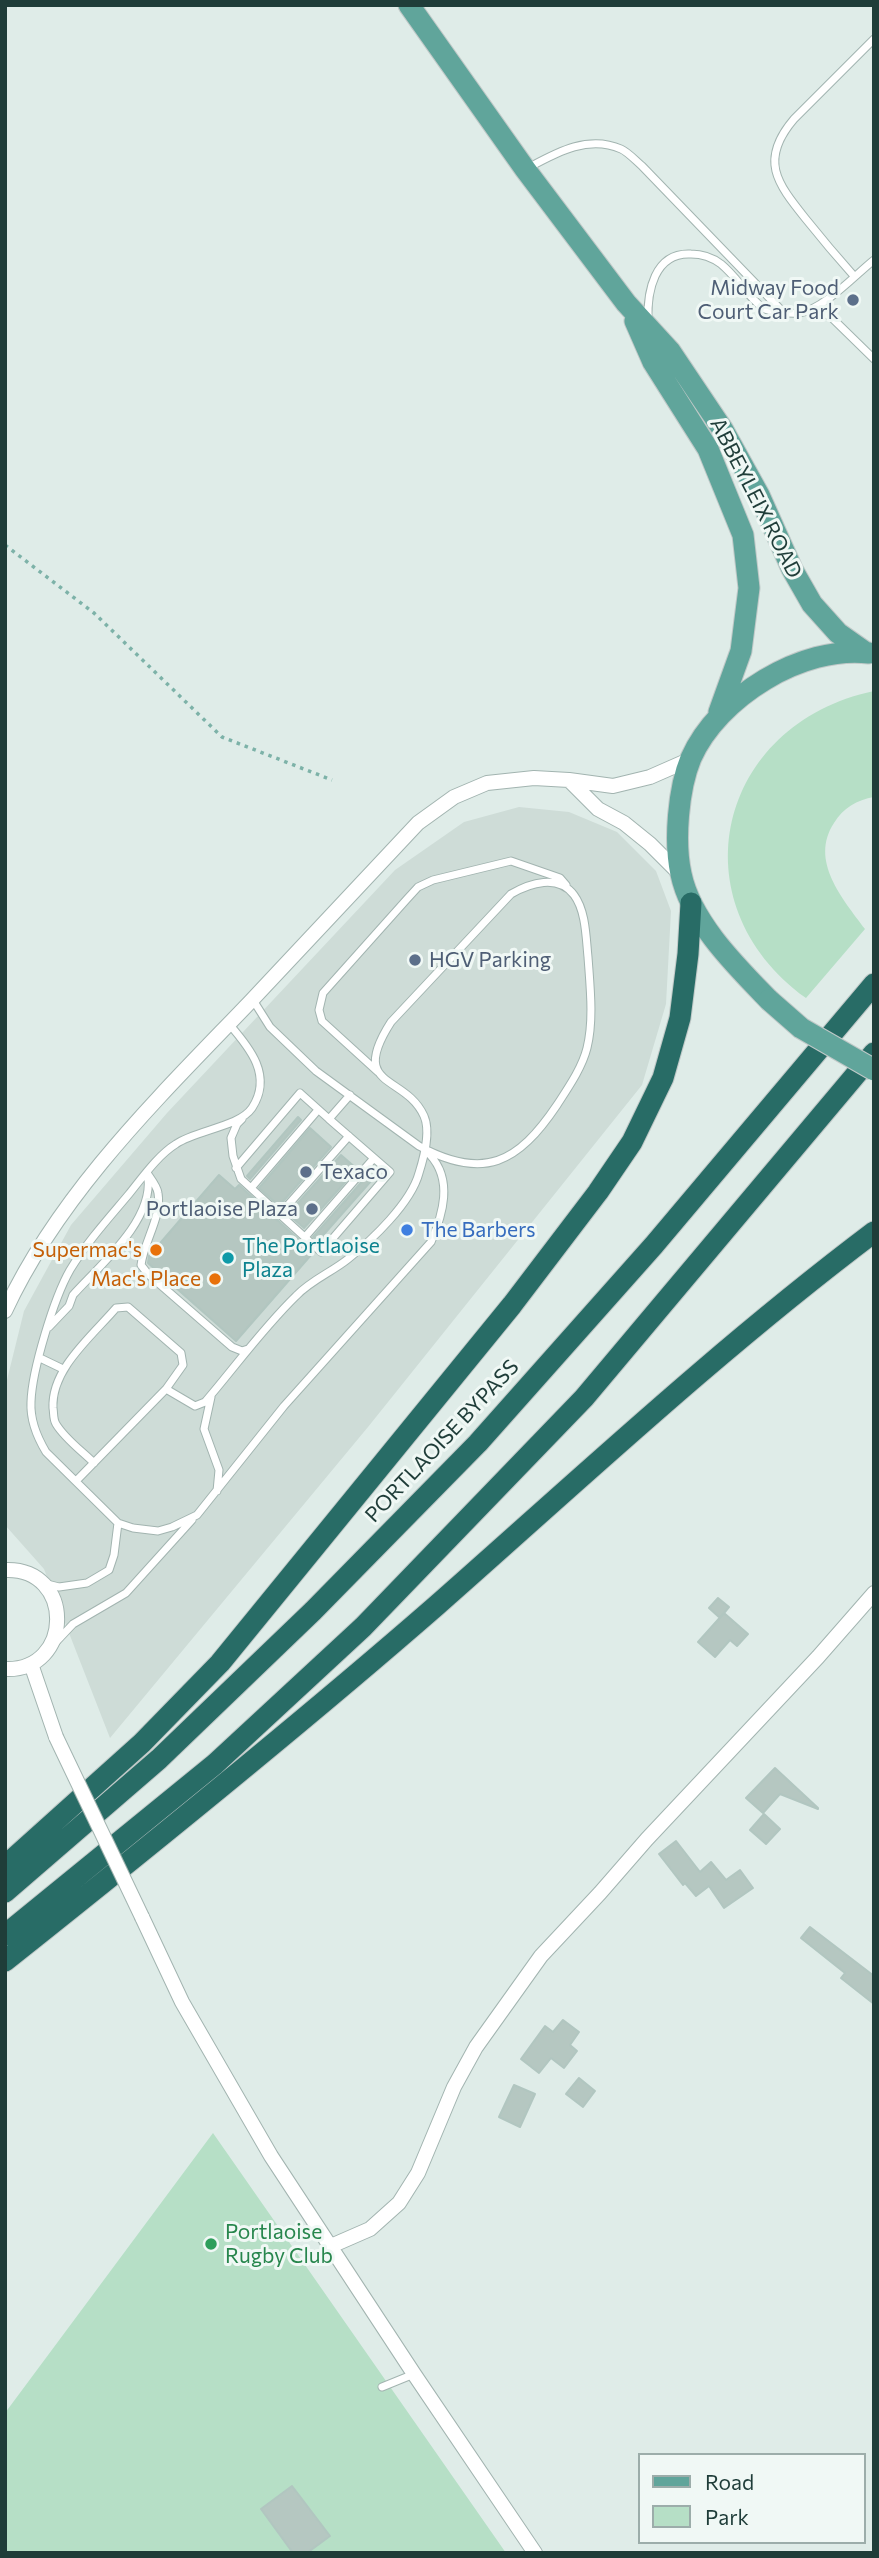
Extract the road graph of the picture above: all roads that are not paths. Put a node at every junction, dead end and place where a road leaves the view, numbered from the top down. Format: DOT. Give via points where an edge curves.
graph roads {
  1 [pos="409,5"];
  2 [pos="874,39"];
  3 [pos="525,169"];
  4 [pos="874,260"];
  5 [pos="854,276"];
  6 [pos="626,303"];
  7 [pos="815,308"];
  8 [pos="782,311"];
  9 [pos="649,327"];
  10 [pos="874,359"];
  11 [pos="870,653"];
  12 [pos="717,718"];
  13 [pos="691,758"];
  14 [pos="569,780"];
  15 [pos="681,875"];
  16 [pos="573,894"];
  17 [pos="691,903"];
  18 [pos="874,984"];
  19 [pos="253,999"];
  20 [pos="229,1024"];
  21 [pos="874,1054"];
  22 [pos="874,1070"];
  23 [pos="382,1076"];
  24 [pos="350,1095"];
  25 [pos="251,1110"];
  26 [pos="318,1110"];
  27 [pos="329,1119"];
  28 [pos="349,1136"];
  29 [pos="425,1149"];
  30 [pos="374,1158"];
  31 [pos="236,1168"];
  32 [pos="147,1173"];
  33 [pos="251,1188"];
  34 [pos="280,1214"];
  35 [pos="874,1232"];
  36 [pos="305,1237"];
  37 [pos="5,1311"];
  38 [pos="47,1330"];
  39 [pos="252,1346"];
  40 [pos="40,1358"];
  41 [pos="63,1369"];
  42 [pos="166,1389"];
  43 [pos="212,1393"];
  44 [pos="94,1463"];
  45 [pos="77,1480"];
  46 [pos="217,1491"];
  47 [pos="197,1515"];
  48 [pos="118,1522"];
  49 [pos="5,1570"];
  50 [pos="41,1582"];
  51 [pos="874,1593"];
  52 [pos="47,1651"];
  53 [pos="31,1664"];
  54 [pos="5,1669"];
  55 [pos="5,1866"];
  56 [pos="5,1892"];
  57 [pos="5,1935"];
  58 [pos="5,1961"];
  59 [pos="331,2246"];
  60 [pos="414,2374"];
  61 [pos="382,2387"];
  62 [pos="535,2553"];
  1 -- 3 [label="main road, ABBEYLEIX ROAD"];
  2 -- 5 [label="lane" via="794,119 776,149 780,186"];
  3 -- 6 [label="main road, ABBEYLEIX ROAD"];
  3 -- 8 [label="lane" via="565,148 594,144 621,149"];
  4 -- 5 [label="lane"];
  5 -- 7 [label="lane"];
  6 -- 9 [label="main road, ABBEYLEIX ROAD"];
  6 -- 12 [label="main road, ABBEYLEIX ROAD" via="653,362 708,449 743,535 749,588 741,650"];
  7 -- 8 [label="lane"];
  7 -- 10 [label="lane" via="831,317"];
  8 -- 9 [label="lane" via="765,310 720,263 702,254 684,254 664,262 654,278 647,298"];
  9 -- 11 [label="main road, ABBEYLEIX ROAD" via="723,430 812,604 838,633"];
  11 -- 12 [label="main road" via="802,662 740,696"];
  12 -- 13 [label="main road"];
  13 -- 14 [label="street" via="650,777 612,786"];
  13 -- 15 [label="main road" via="677,840"];
  14 -- 15 [label="street" via="598,809 650,844"];
  14 -- 19 [label="street" via="487,783 445,804 418,823"];
  15 -- 17 [label="main road"];
  16 -- 23 [label="lane" via="546,881 511,894 391,1022 375,1055"];
  16 -- 23 [label="lane" via="560,878 511,862 418,887 323,993 320,1002 322,1021"];
  16 -- 29 [label="lane" via="585,932 590,1014 587,1049 571,1083 533,1138 499,1162 457,1162"];
  17 -- 22 [label="main road, bridge" via="733,963 769,1000 801,1028"];
  17 -- 55 [label="highway" via="680,1018 663,1078 632,1142 598,1192 512,1305 220,1663 142,1743"];
  18 -- 56 [label="highway, PORTLAOISE BYPASS" via="654,1245 478,1443 159,1759"];
  19 -- 20 [label="street"];
  19 -- 24 [label="lane" via="270,1027 316,1071"];
  20 -- 25 [label="lane" via="262,1074"];
  20 -- 37 [label="street" via="68,1205"];
  21 -- 57 [label="highway" via="584,1398 363,1627 215,1764"];
  23 -- 29 [label="lane" via="419,1108 427,1126"];
  24 -- 27 [label="lane"];
  24 -- 29 [label="lane"];
  25 -- 31 [label="lane" via="231,1138"];
  25 -- 32 [label="lane" via="176,1143"];
  26 -- 27 [label="lane"];
  26 -- 31 [label="lane" via="300,1093"];
  26 -- 33 [label="lane"];
  27 -- 28 [label="lane"];
  28 -- 30 [label="lane"];
  28 -- 34 [label="lane"];
  29 -- 39 [label="lane" via="409,1196 389,1219 348,1259 297,1294"];
  29 -- 46 [label="lane" via="442,1174 443,1187 442,1216 431,1242 284,1406"];
  30 -- 36 [label="lane"];
  30 -- 36 [label="lane" via="390,1172 321,1252"];
  31 -- 33 [label="lane"];
  32 -- 38 [label="lane" via="91,1238 69,1272"];
  32 -- 38 [label="lane" via="149,1190 138,1220"];
  32 -- 39 [label="lane" via="158,1191 158,1206 141,1265 232,1347 242,1351"];
  33 -- 34 [label="lane"];
  34 -- 36 [label="lane"];
  35 -- 58 [label="highway" via="675,1392 213,1796"];
  38 -- 40 [label="lane"];
  39 -- 43 [label="lane"];
  40 -- 41 [label="lane"];
  40 -- 45 [label="lane" via="30,1403 33,1423 46,1452"];
  41 -- 42 [label="lane" via="116,1308 128,1307 181,1353 183,1365"];
  41 -- 44 [label="lane" via="53,1399 54,1421"];
  42 -- 43 [label="lane" via="195,1406"];
  42 -- 44 [label="lane"];
  43 -- 46 [label="lane" via="204,1429 219,1470"];
  44 -- 45 [label="lane"];
  45 -- 48 [label="lane"];
  46 -- 47 [label="lane"];
  47 -- 48 [label="lane" via="158,1531"];
  47 -- 52 [label="lane" via="126,1593 73,1624"];
  48 -- 50 [label="lane" via="109,1570 87,1583 59,1587"];
  49 -- 50 [label="street" via="20,1571"];
  50 -- 52 [label="street" via="57,1611 56,1632"];
  51 -- 59 [label="street" via="541,1956 476,2047 418,2173 399,2203 370,2229"];
  52 -- 53 [label="street"];
  53 -- 54 [label="street"];
  53 -- 59 [label="street, bridge" via="56,1737 182,2002 271,2157"];
  59 -- 60 [label="street"];
  60 -- 61 [label="lane"];
  60 -- 62 [label="street"];
}
